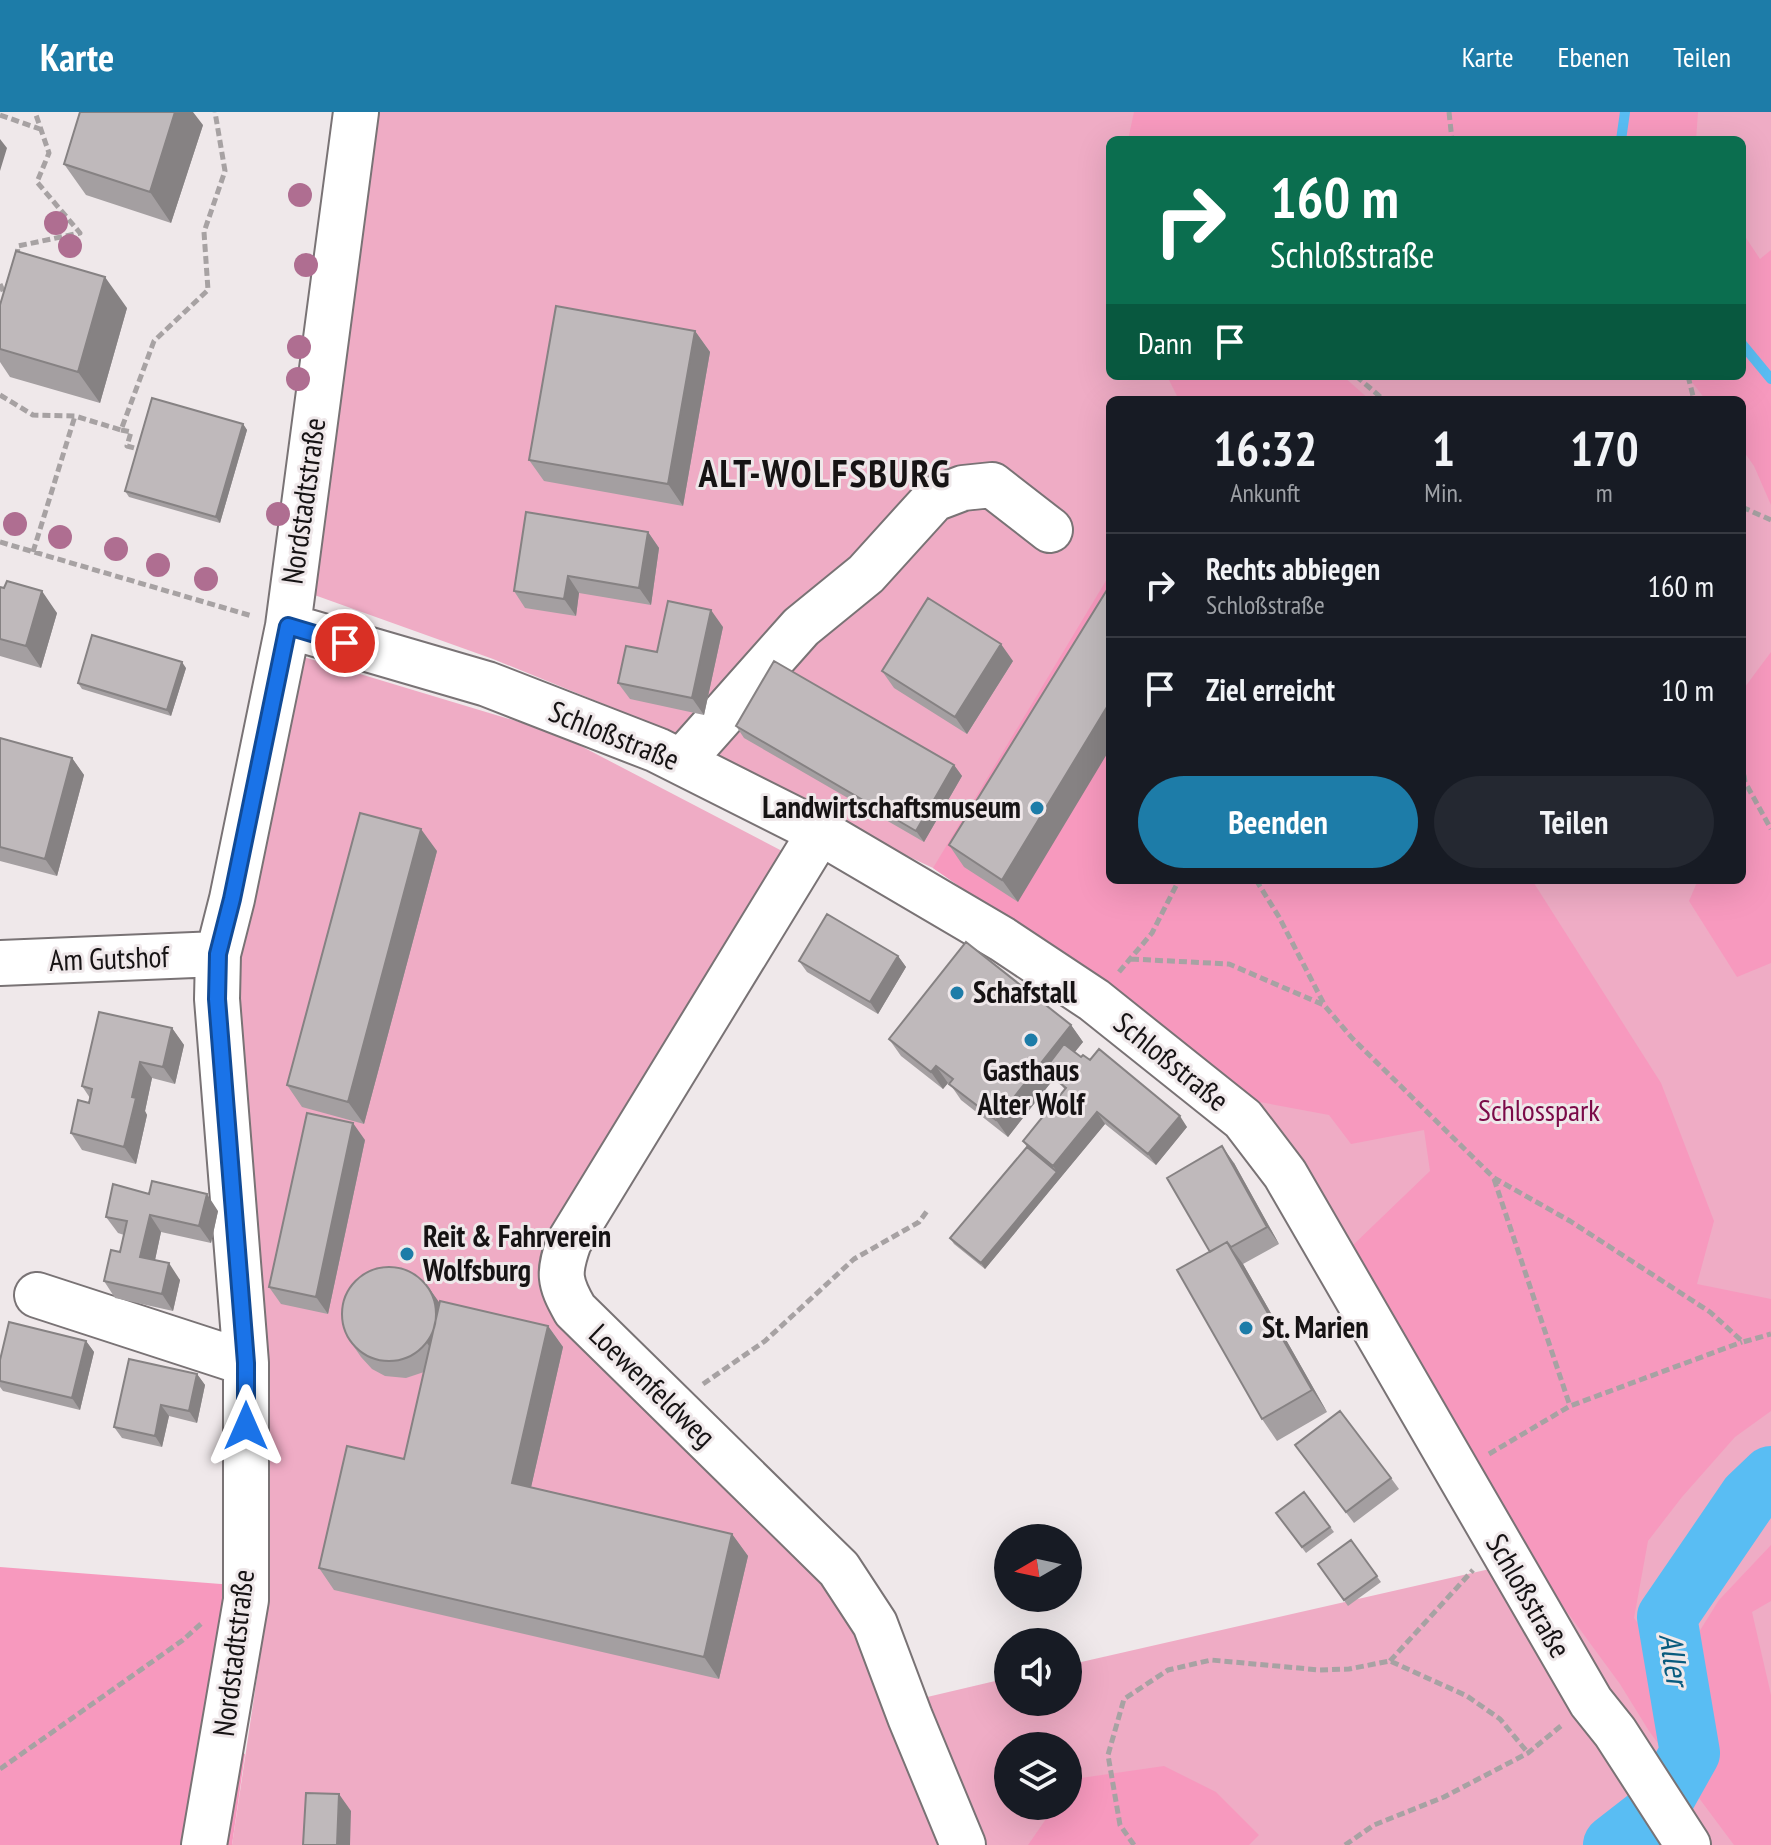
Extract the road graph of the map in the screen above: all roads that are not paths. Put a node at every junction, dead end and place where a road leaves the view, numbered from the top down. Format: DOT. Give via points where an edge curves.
graph roads {
  1 [pos="356,112"];
  2 [pos="1050,530"];
  3 [pos="288,626"];
  4 [pos="681,762"];
  5 [pos="820,832"];
  6 [pos="218,954"];
  7 [pos="0,963"];
  8 [pos="37,1295"];
  9 [pos="246,1363"];
  10 [pos="204,1845"];
  11 [pos="963,1845"];
  12 [pos="1688,1845"];
  1 -- 3 [label="street, Nordstadtstraße"];
  2 -- 4 [label="street" via="992,485 934,499 866,574 801,627"];
  3 -- 4 [label="street, Schloßstraße" via="487,684"];
  3 -- 6 [label="street, Nordstadtstraße"];
  4 -- 5 [label="street, Schloßstraße"];
  5 -- 11 [label="street, Loewenfeldweg" via="569,1242 560,1265 562,1288 575,1310 839,1569 875,1624"];
  5 -- 12 [label="street, Schloßstraße" via="1094,1000 1243,1119 1285,1174 1497,1543"];
  6 -- 7 [label="street, Am Gutshof"];
  6 -- 9 [label="street, Nordstadtstraße" via="217,999"];
  8 -- 9 [label="street"];
  9 -- 10 [label="street, Nordstadtstraße" via="246,1600"];
}
